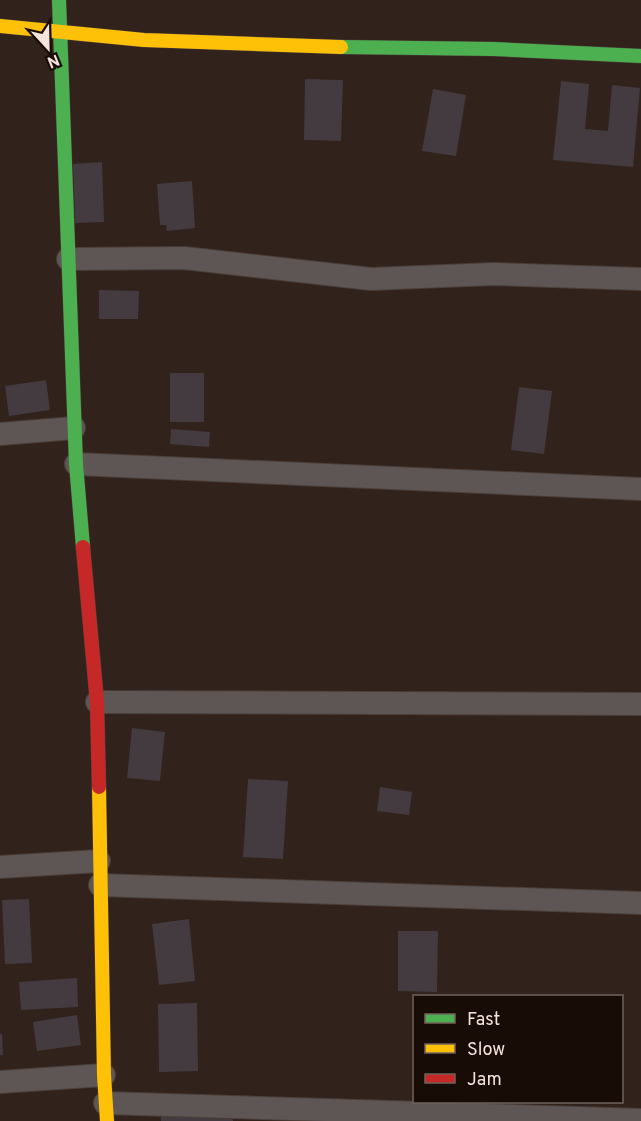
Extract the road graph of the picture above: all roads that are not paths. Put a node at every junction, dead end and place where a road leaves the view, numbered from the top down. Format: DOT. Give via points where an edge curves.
graph roads {
  1 [pos="59,0"];
  2 [pos="0,26"];
  3 [pos="61,31"];
  4 [pos="641,56"];
  5 [pos="69,259"];
  6 [pos="641,279"];
  7 [pos="74,428"];
  8 [pos="0,434"];
  9 [pos="76,464"];
  10 [pos="641,489"];
  11 [pos="97,702"];
  12 [pos="641,704"];
  13 [pos="99,861"];
  14 [pos="0,867"];
  15 [pos="100,885"];
  16 [pos="641,903"];
  17 [pos="104,1075"];
  18 [pos="0,1082"];
  19 [pos="106,1112"];
  20 [pos="641,1120"];
  1 -- 3 [label="street"];
  2 -- 3 [label="street"];
  3 -- 4 [label="street" via="144,40"];
  3 -- 5 [label="street"];
  5 -- 6 [label="street" via="184,258 370,279 493,274"];
  5 -- 7 [label="street"];
  7 -- 8 [label="street"];
  7 -- 9 [label="street"];
  9 -- 10 [label="street"];
  9 -- 11 [label="street"];
  11 -- 12 [label="street"];
  11 -- 13 [label="street"];
  13 -- 14 [label="street"];
  13 -- 15 [label="street"];
  15 -- 16 [label="street"];
  15 -- 17 [label="street"];
  17 -- 18 [label="street"];
  17 -- 19 [label="street"];
  19 -- 20 [label="street"];
}
